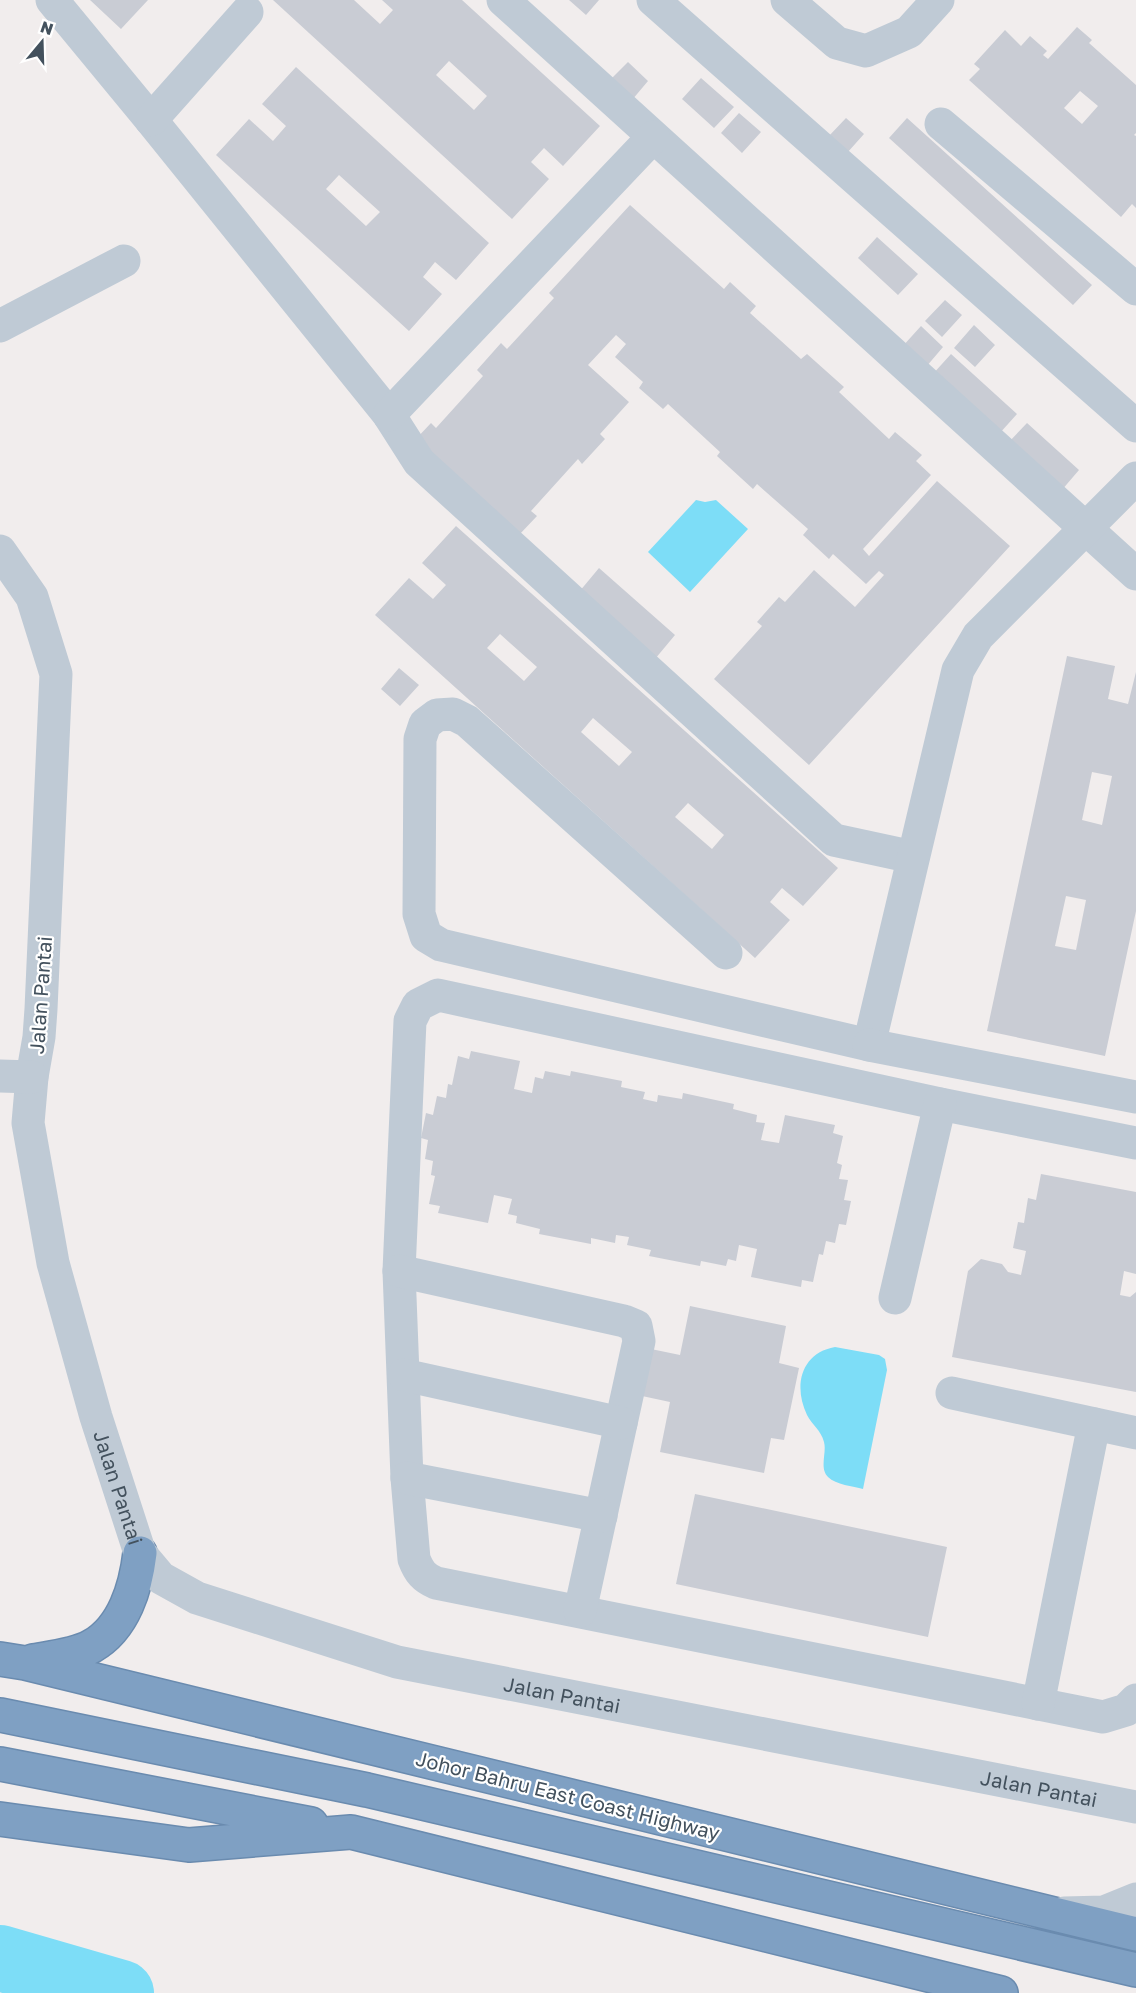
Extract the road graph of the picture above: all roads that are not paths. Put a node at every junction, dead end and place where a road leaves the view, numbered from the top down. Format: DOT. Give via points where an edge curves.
graph roads {
  1 [pos="52,0"];
  2 [pos="503,0"];
  3 [pos="653,0"];
  4 [pos="787,0"];
  5 [pos="938,0"];
  6 [pos="247,12"];
  7 [pos="152,120"];
  8 [pos="941,124"];
  9 [pos="653,137"];
  10 [pos="123,261"];
  11 [pos="1136,289"];
  12 [pos="0,326"];
  13 [pos="389,415"];
  14 [pos="1136,426"];
  15 [pos="1136,478"];
  16 [pos="1085,528"];
  17 [pos="0,551"];
  18 [pos="1136,574"];
  19 [pos="0,597"];
  20 [pos="32,597"];
  21 [pos="913,857"];
  22 [pos="726,953"];
  23 [pos="869,1045"];
  24 [pos="16,1077"];
  25 [pos="1136,1097"];
  26 [pos="940,1104"];
  27 [pos="1136,1143"];
  28 [pos="399,1271"];
  29 [pos="895,1298"];
  30 [pos="404,1375"];
  31 [pos="952,1393"];
  32 [pos="621,1423"];
  33 [pos="1094,1424"];
  34 [pos="1136,1433"];
  35 [pos="407,1478"];
  36 [pos="601,1516"];
  37 [pos="140,1553"];
  38 [pos="580,1611"];
  39 [pos="13,1661"];
  40 [pos="1136,1700"];
  41 [pos="1038,1704"];
  42 [pos="0,1715"];
  43 [pos="0,1764"];
  44 [pos="1136,1807"];
  45 [pos="0,1819"];
  46 [pos="351,1832"];
  47 [pos="1136,1899"];
  48 [pos="1054,1914"];
  49 [pos="1136,1934"];
  50 [pos="1136,1970"];
  51 [pos="1001,1993"];
  1 -- 7 [label="street"];
  2 -- 9 [label="street"];
  3 -- 14 [label="street"];
  4 -- 5 [label="street" via="837,43 866,51 909,32"];
  6 -- 7 [label="street"];
  7 -- 13 [label="street"];
  8 -- 11 [label="street"];
  9 -- 13 [label="street"];
  9 -- 16 [label="street"];
  10 -- 12 [label="street"];
  13 -- 21 [label="street" via="419,462 834,840"];
  15 -- 16 [label="street"];
  16 -- 18 [label="street"];
  16 -- 21 [label="street" via="978,636 957,670"];
  17 -- 20 [label="street, Jalan Pantai"];
  19 -- 20 [label="street"];
  20 -- 24 [label="street, Jalan Pantai" via="56,674 39,1037"];
  21 -- 23 [label="street"];
  22 -- 23 [label="street" via="467,722 453,714 437,715 425,724 420,739 419,914 426,936 441,945"];
  23 -- 25 [label="street"];
  24 -- 37 [label="street, Jalan Pantai" via="53,1263 96,1417"];
  26 -- 27 [label="street"];
  26 -- 28 [label="street" via="438,995 418,1005 410,1021"];
  26 -- 29 [label="street"];
  28 -- 30 [label="street"];
  28 -- 32 [label="street" via="636,1326 639,1341"];
  30 -- 32 [label="street"];
  30 -- 35 [label="street"];
  31 -- 33 [label="street"];
  32 -- 36 [label="street"];
  33 -- 34 [label="street"];
  33 -- 41 [label="street"];
  35 -- 36 [label="street"];
  35 -- 38 [label="street" via="414,1559 426,1578"];
  36 -- 38 [label="street"];
  37 -- 39 [label="highway" via="128,1603 114,1628 92,1647 60,1656"];
  37 -- 44 [label="street, Jalan Pantai" via="160,1578 197,1598 397,1662"];
  38 -- 41 [label="street"];
  39 -- 48 [label="highway, Johor Bahru East Coast Highway"];
  40 -- 41 [label="street" via="1126,1710 1103,1717"];
  42 -- 50 [label="highway, Johor Bahru East Coast Highway" via="367,1790"];
  43 -- 46 [label="highway"];
  45 -- 46 [label="highway" via="189,1845"];
  46 -- 51 [label="highway"];
  47 -- 48 [label="street" via="1104,1912"];
  48 -- 49 [label="highway, Johor Bahru East Coast Highway"];
}
